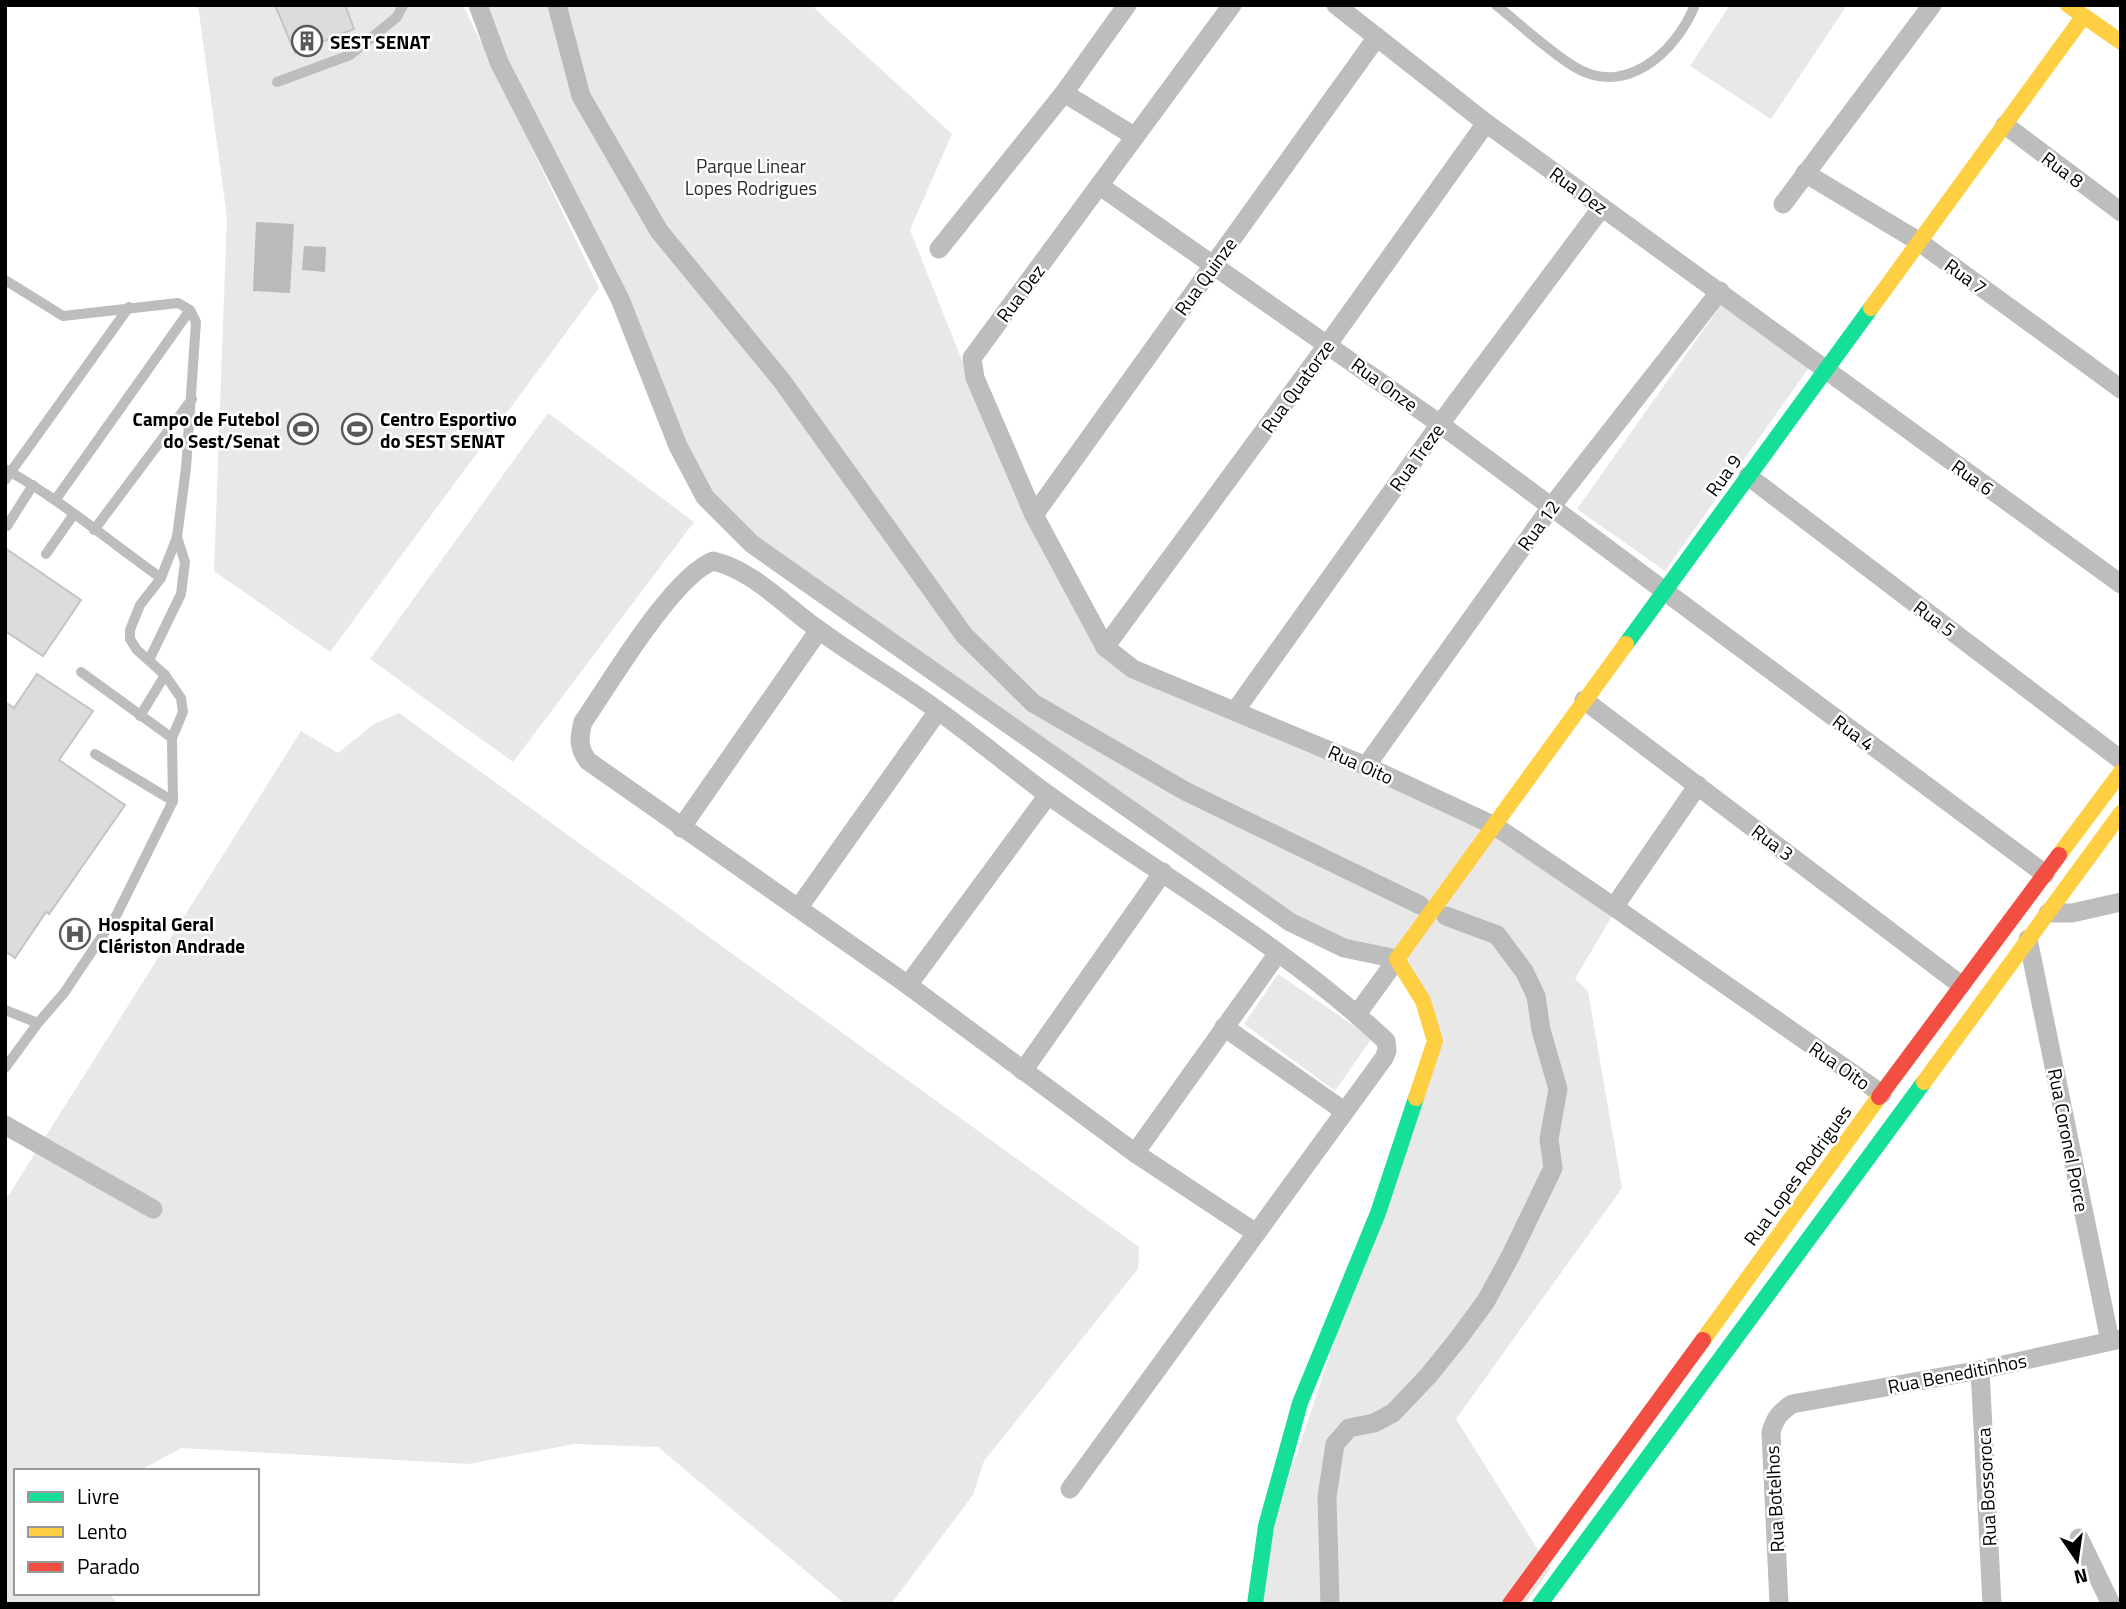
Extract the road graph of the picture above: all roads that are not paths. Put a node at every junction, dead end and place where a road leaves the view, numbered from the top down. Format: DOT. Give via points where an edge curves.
graph roads {
  1 [pos="403,5"];
  2 [pos="478,5"];
  3 [pos="1127,5"];
  4 [pos="1232,5"];
  5 [pos="1336,5"];
  6 [pos="1496,5"];
  7 [pos="1695,5"];
  8 [pos="1931,5"];
  9 [pos="2068,5"];
  10 [pos="2083,17"];
  11 [pos="1377,37"];
  12 [pos="2120,39"];
  13 [pos="277,82"];
  14 [pos="1063,93"];
  15 [pos="1486,123"];
  16 [pos="2005,125"];
  17 [pos="1134,136"];
  18 [pos="1805,173"];
  19 [pos="1100,186"];
  20 [pos="1783,204"];
  21 [pos="1602,207"];
  22 [pos="2121,212"];
  23 [pos="1918,241"];
  24 [pos="939,249"];
  25 [pos="1212,266"];
  26 [pos="5,280"];
  27 [pos="1720,291"];
  28 [pos="129,307"];
  29 [pos="190,310"];
  30 [pos="982,344"];
  31 [pos="1328,344"];
  32 [pos="1826,371"];
  33 [pos="2121,389"];
  34 [pos="192,399"];
  35 [pos="1440,424"];
  36 [pos="7,474"];
  37 [pos="1748,475"];
  38 [pos="33,485"];
  39 [pos="56,499"];
  40 [pos="1551,506"];
  41 [pos="74,514"];
  42 [pos="1034,515"];
  43 [pos="7,526"];
  44 [pos="94,530"];
  45 [pos="177,537"];
  46 [pos="46,554"];
  47 [pos="161,578"];
  48 [pos="2121,584"];
  49 [pos="1664,591"];
  50 [pos="819,631"];
  51 [pos="1105,647"];
  52 [pos="149,660"];
  53 [pos="81,672"];
  54 [pos="165,675"];
  55 [pos="1584,700"];
  56 [pos="938,710"];
  57 [pos="1235,710"];
  58 [pos="140,716"];
  59 [pos="172,738"];
  60 [pos="95,754"];
  61 [pos="2121,760"];
  62 [pos="1366,766"];
  63 [pos="2121,772"];
  64 [pos="1698,785"];
  65 [pos="1048,795"];
  66 [pos="173,801"];
  67 [pos="2121,813"];
  68 [pos="1494,827"];
  69 [pos="681,828"];
  70 [pos="1163,872"];
  71 [pos="2045,874"];
  72 [pos="2121,902"];
  73 [pos="799,907"];
  74 [pos="1614,907"];
  75 [pos="2048,913"];
  76 [pos="2028,940"];
  77 [pos="1278,953"];
  78 [pos="1397,959"];
  79 [pos="908,985"];
  80 [pos="1961,985"];
  81 [pos="5,1010"];
  82 [pos="1357,1014"];
  83 [pos="1940,1015"];
  84 [pos="38,1023"];
  85 [pos="1224,1027"];
  86 [pos="1962,1029"];
  87 [pos="5,1068"];
  88 [pos="1023,1071"];
  89 [pos="1882,1094"];
  90 [pos="1345,1111"];
  91 [pos="5,1125"];
  92 [pos="1135,1153"];
  93 [pos="153,1209"];
  94 [pos="1783,1230"];
  95 [pos="1256,1233"];
  96 [pos="1803,1245"];
  97 [pos="2115,1340"];
  98 [pos="1980,1370"];
  99 [pos="1792,1404"];
  100 [pos="1070,1489"];
  101 [pos="2079,1538"];
  102 [pos="1255,1604"];
  103 [pos="1510,1604"];
  104 [pos="1539,1604"];
  105 [pos="1779,1604"];
  106 [pos="1992,1604"];
  107 [pos="2111,1604"];
  1 -- 13 [label="lane" via="397,17 350,55"];
  2 -- 78 [label="street" via="499,62 620,299 678,446 705,497 752,544 1290,922 1344,948"];
  3 -- 14 [label="street"];
  4 -- 17 [label="street, Rua Dez"];
  5 -- 11 [label="street, Rua Dez"];
  6 -- 7 [label="lane" via="1574,67 1609,78 1648,66 1662,55 1684,29"];
  8 -- 18 [label="street"];
  9 -- 10 [label="street"];
  10 -- 12 [label="street"];
  10 -- 16 [label="street, Rua 9"];
  11 -- 15 [label="street, Rua Dez"];
  11 -- 25 [label="street, Rua Quinze"];
  14 -- 17 [label="street"];
  14 -- 24 [label="street"];
  15 -- 21 [label="street, Rua Dez"];
  15 -- 31 [label="street, Rua Quatorze"];
  16 -- 22 [label="street, Rua 8"];
  16 -- 23 [label="street, Rua 9"];
  17 -- 19 [label="street, Rua Dez"];
  18 -- 20 [label="street"];
  18 -- 23 [label="street, Rua 7"];
  19 -- 25 [label="street, Rua Onze"];
  19 -- 30 [label="street, Rua Dez"];
  21 -- 27 [label="street, Rua Dez"];
  21 -- 35 [label="street, Rua Treze"];
  23 -- 32 [label="street, Rua 9"];
  23 -- 33 [label="street, Rua 7"];
  25 -- 31 [label="street, Rua Onze"];
  25 -- 42 [label="street, Rua Quinze"];
  26 -- 28 [label="lane" via="63,316"];
  27 -- 32 [label="street, Rua Dez"];
  27 -- 40 [label="street, Rua 12"];
  28 -- 29 [label="lane" via="178,303"];
  28 -- 36 [label="lane"];
  29 -- 34 [label="lane" via="196,322"];
  29 -- 39 [label="lane"];
  30 -- 42 [label="street, Rua Oito" via="972,358 975,378"];
  31 -- 35 [label="street, Rua Onze"];
  31 -- 51 [label="street, Rua Quatorze"];
  32 -- 37 [label="street, Rua 9"];
  32 -- 48 [label="street, Rua 6"];
  34 -- 44 [label="lane"];
  34 -- 45 [label="lane"];
  35 -- 40 [label="street, Rua Onze"];
  35 -- 57 [label="street, Rua Treze"];
  36 -- 38 [label="lane"];
  37 -- 49 [label="street, Rua 9"];
  37 -- 61 [label="street, Rua 5"];
  38 -- 39 [label="lane"];
  38 -- 43 [label="lane"];
  39 -- 41 [label="lane"];
  40 -- 49 [label="street, Rua Onze"];
  40 -- 62 [label="street, Rua 12"];
  41 -- 44 [label="lane"];
  41 -- 46 [label="lane"];
  42 -- 51 [label="street, Rua Oito"];
  44 -- 47 [label="lane"];
  45 -- 47 [label="lane"];
  45 -- 52 [label="lane" via="186,562 181,594"];
  47 -- 52 [label="lane" via="140,605 130,630 137,650"];
  49 -- 55 [label="street, Rua 9"];
  49 -- 71 [label="street, Rua 4"];
  50 -- 56 [label="street"];
  50 -- 69 [label="street"];
  50 -- 69 [label="street" via="744,573 713,561 702,565 658,612 583,722 579,743 582,754 597,769"];
  51 -- 57 [label="street, Rua Oito" via="1133,669"];
  52 -- 54 [label="lane"];
  53 -- 58 [label="lane"];
  54 -- 58 [label="lane"];
  54 -- 59 [label="lane" via="181,698 183,712"];
  55 -- 64 [label="street, Rua 3"];
  55 -- 68 [label="street, Rua 9"];
  56 -- 65 [label="street"];
  56 -- 73 [label="street"];
  57 -- 62 [label="street, Rua Oito"];
  58 -- 59 [label="lane"];
  59 -- 66 [label="lane"];
  60 -- 66 [label="lane"];
  62 -- 68 [label="street, Rua Oito"];
  63 -- 71 [label="street, Rua Lopes Rodrigues"];
  64 -- 74 [label="street"];
  64 -- 80 [label="street, Rua 3"];
  65 -- 70 [label="street"];
  65 -- 79 [label="street"];
  66 -- 84 [label="lane" via="117,914"];
  67 -- 75 [label="street"];
  68 -- 74 [label="street, Rua Oito"];
  68 -- 78 [label="street, Rua 9"];
  69 -- 73 [label="street"];
  70 -- 77 [label="street"];
  70 -- 88 [label="street"];
  71 -- 80 [label="street, Rua Lopes Rodrigues"];
  72 -- 75 [label="street"];
  73 -- 79 [label="street"];
  74 -- 89 [label="street, Rua Oito"];
  75 -- 76 [label="street"];
  76 -- 86 [label="street"];
  76 -- 97 [label="street, Rua Coronel Porce"];
  77 -- 82 [label="street"];
  77 -- 85 [label="street"];
  78 -- 82 [label="street"];
  78 -- 102 [label="street" via="1423,1001 1436,1041 1378,1213 1300,1403 1266,1526"];
  79 -- 88 [label="street"];
  80 -- 83 [label="street, Rua Lopes Rodrigues"];
  81 -- 84 [label="lane"];
  82 -- 90 [label="street" via="1386,1041 1387,1051"];
  83 -- 86 [label="street"];
  83 -- 89 [label="street, Rua Lopes Rodrigues"];
  84 -- 87 [label="lane"];
  85 -- 90 [label="street"];
  85 -- 92 [label="street"];
  86 -- 96 [label="street"];
  88 -- 92 [label="street"];
  89 -- 94 [label="street, Rua Lopes Rodrigues"];
  90 -- 95 [label="street"];
  91 -- 93 [label="street"];
  92 -- 95 [label="street"];
  94 -- 96 [label="street"];
  94 -- 103 [label="street, Rua Lopes Rodrigues"];
  95 -- 100 [label="street"];
  96 -- 104 [label="street"];
  97 -- 98 [label="street, Rua Beneditinhos"];
  98 -- 99 [label="street, Rua Beneditinhos"];
  98 -- 106 [label="street, Rua Bossoroca"];
  99 -- 105 [label="street, Rua Botelhos" via="1781,1411 1770,1432"];
  101 -- 107 [label="street"];
}
